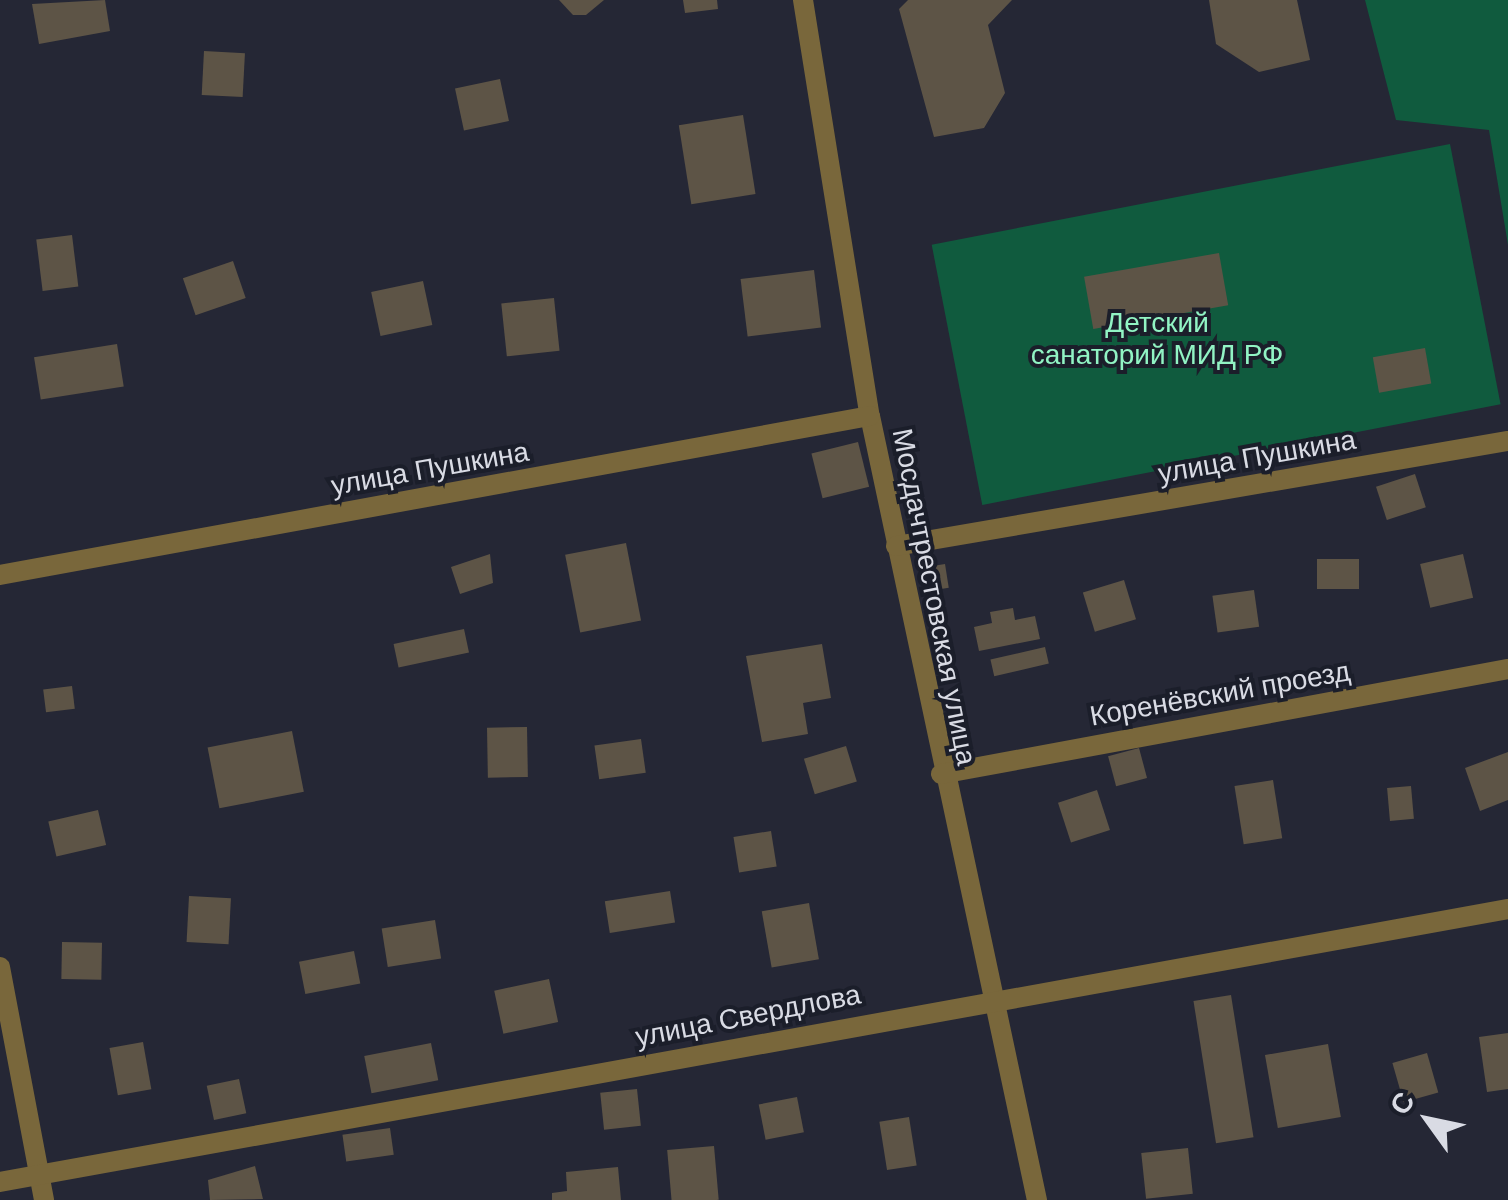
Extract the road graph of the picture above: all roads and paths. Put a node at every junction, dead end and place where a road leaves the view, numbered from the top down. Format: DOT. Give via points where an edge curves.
graph roads {
  1 [pos="803,0"];
  2 [pos="870,416"];
  3 [pos="1508,441"];
  4 [pos="896,546"];
  5 [pos="0,576"];
  6 [pos="1508,670"];
  7 [pos="941,774"];
  8 [pos="1508,909"];
  9 [pos="0,967"];
  10 [pos="996,998"];
  11 [pos="42,1175"];
  12 [pos="0,1182"];
  13 [pos="44,1200"];
  14 [pos="1037,1200"];
  1 -- 2 [label="street, Мосдачтрестовская улица"];
  2 -- 4 [label="street, Мосдачтрестовская улица"];
  2 -- 5 [label="street, улица Пушкина"];
  3 -- 4 [label="street, улица Пушкина"];
  4 -- 7 [label="street, Мосдачтрестовская улица"];
  6 -- 7 [label="street, Коренёвский проезд"];
  7 -- 10 [label="street, Мосдачтрестовская улица"];
  8 -- 10 [label="street, улица Свердлова"];
  9 -- 11 [label="street"];
  10 -- 11 [label="street, улица Свердлова"];
  10 -- 14 [label="street, Мосдачтрестовская улица"];
  11 -- 12 [label="street, улица Свердлова"];
  11 -- 13 [label="street"];
}
